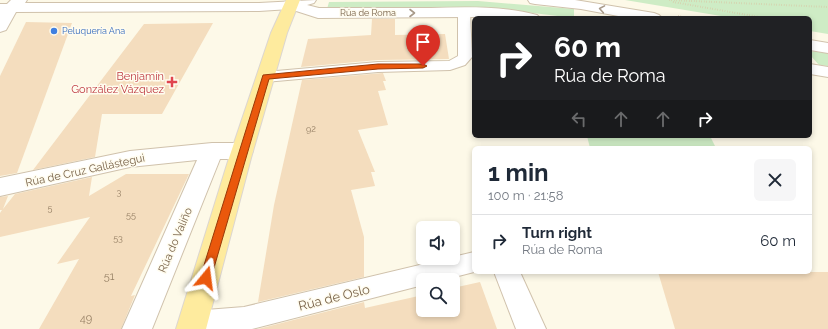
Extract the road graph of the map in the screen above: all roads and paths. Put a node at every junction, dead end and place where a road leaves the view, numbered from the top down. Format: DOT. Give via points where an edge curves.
graph roads {
  1 [pos="535,0"];
  2 [pos="298,2"];
  3 [pos="10,5"];
  4 [pos="828,7"];
  5 [pos="464,12"];
  6 [pos="517,16"];
  7 [pos="643,16"];
  8 [pos="754,16"];
  9 [pos="0,27"];
  10 [pos="812,45"];
  11 [pos="828,48"];
  12 [pos="265,77"];
  13 [pos="212,151"];
  14 [pos="242,151"];
  15 [pos="0,187"];
  16 [pos="472,263"];
  17 [pos="508,274"];
  18 [pos="192,326"];
  19 [pos="137,329"];
  20 [pos="531,329"];
  7 -- 1 [label="street, one-way"];
  2 -- 3 [label="street" via="259,7"];
  2 -- 5 [label="street, Rúa de Roma, one-way" via="318,13"];
  2 -- 12 [label="main road" via="279,33"];
  3 -- 9 [label="street"];
  4 -- 8 [label="path" via="665,0"];
  5 -- 6 [label="street, Rúa de Roma"];
  5 -- 12 [label="lane" via="465,57 460,62 450,65 378,67"];
  10 -- 11 [label="street"];
  12 -- 14 [label="main road"];
  13 -- 14 [label="street, Rúa de Cruz Gallástegui"];
  13 -- 15 [label="street, Rúa de Cruz Gallástegui" via="130,159"];
  13 -- 19 [label="street, Rúa do Valiño"];
  14 -- 18 [label="main road"];
  16 -- 18 [label="lane, Rúa de Oslo" via="244,320"];
  17 -- 20 [label="street"];
}
